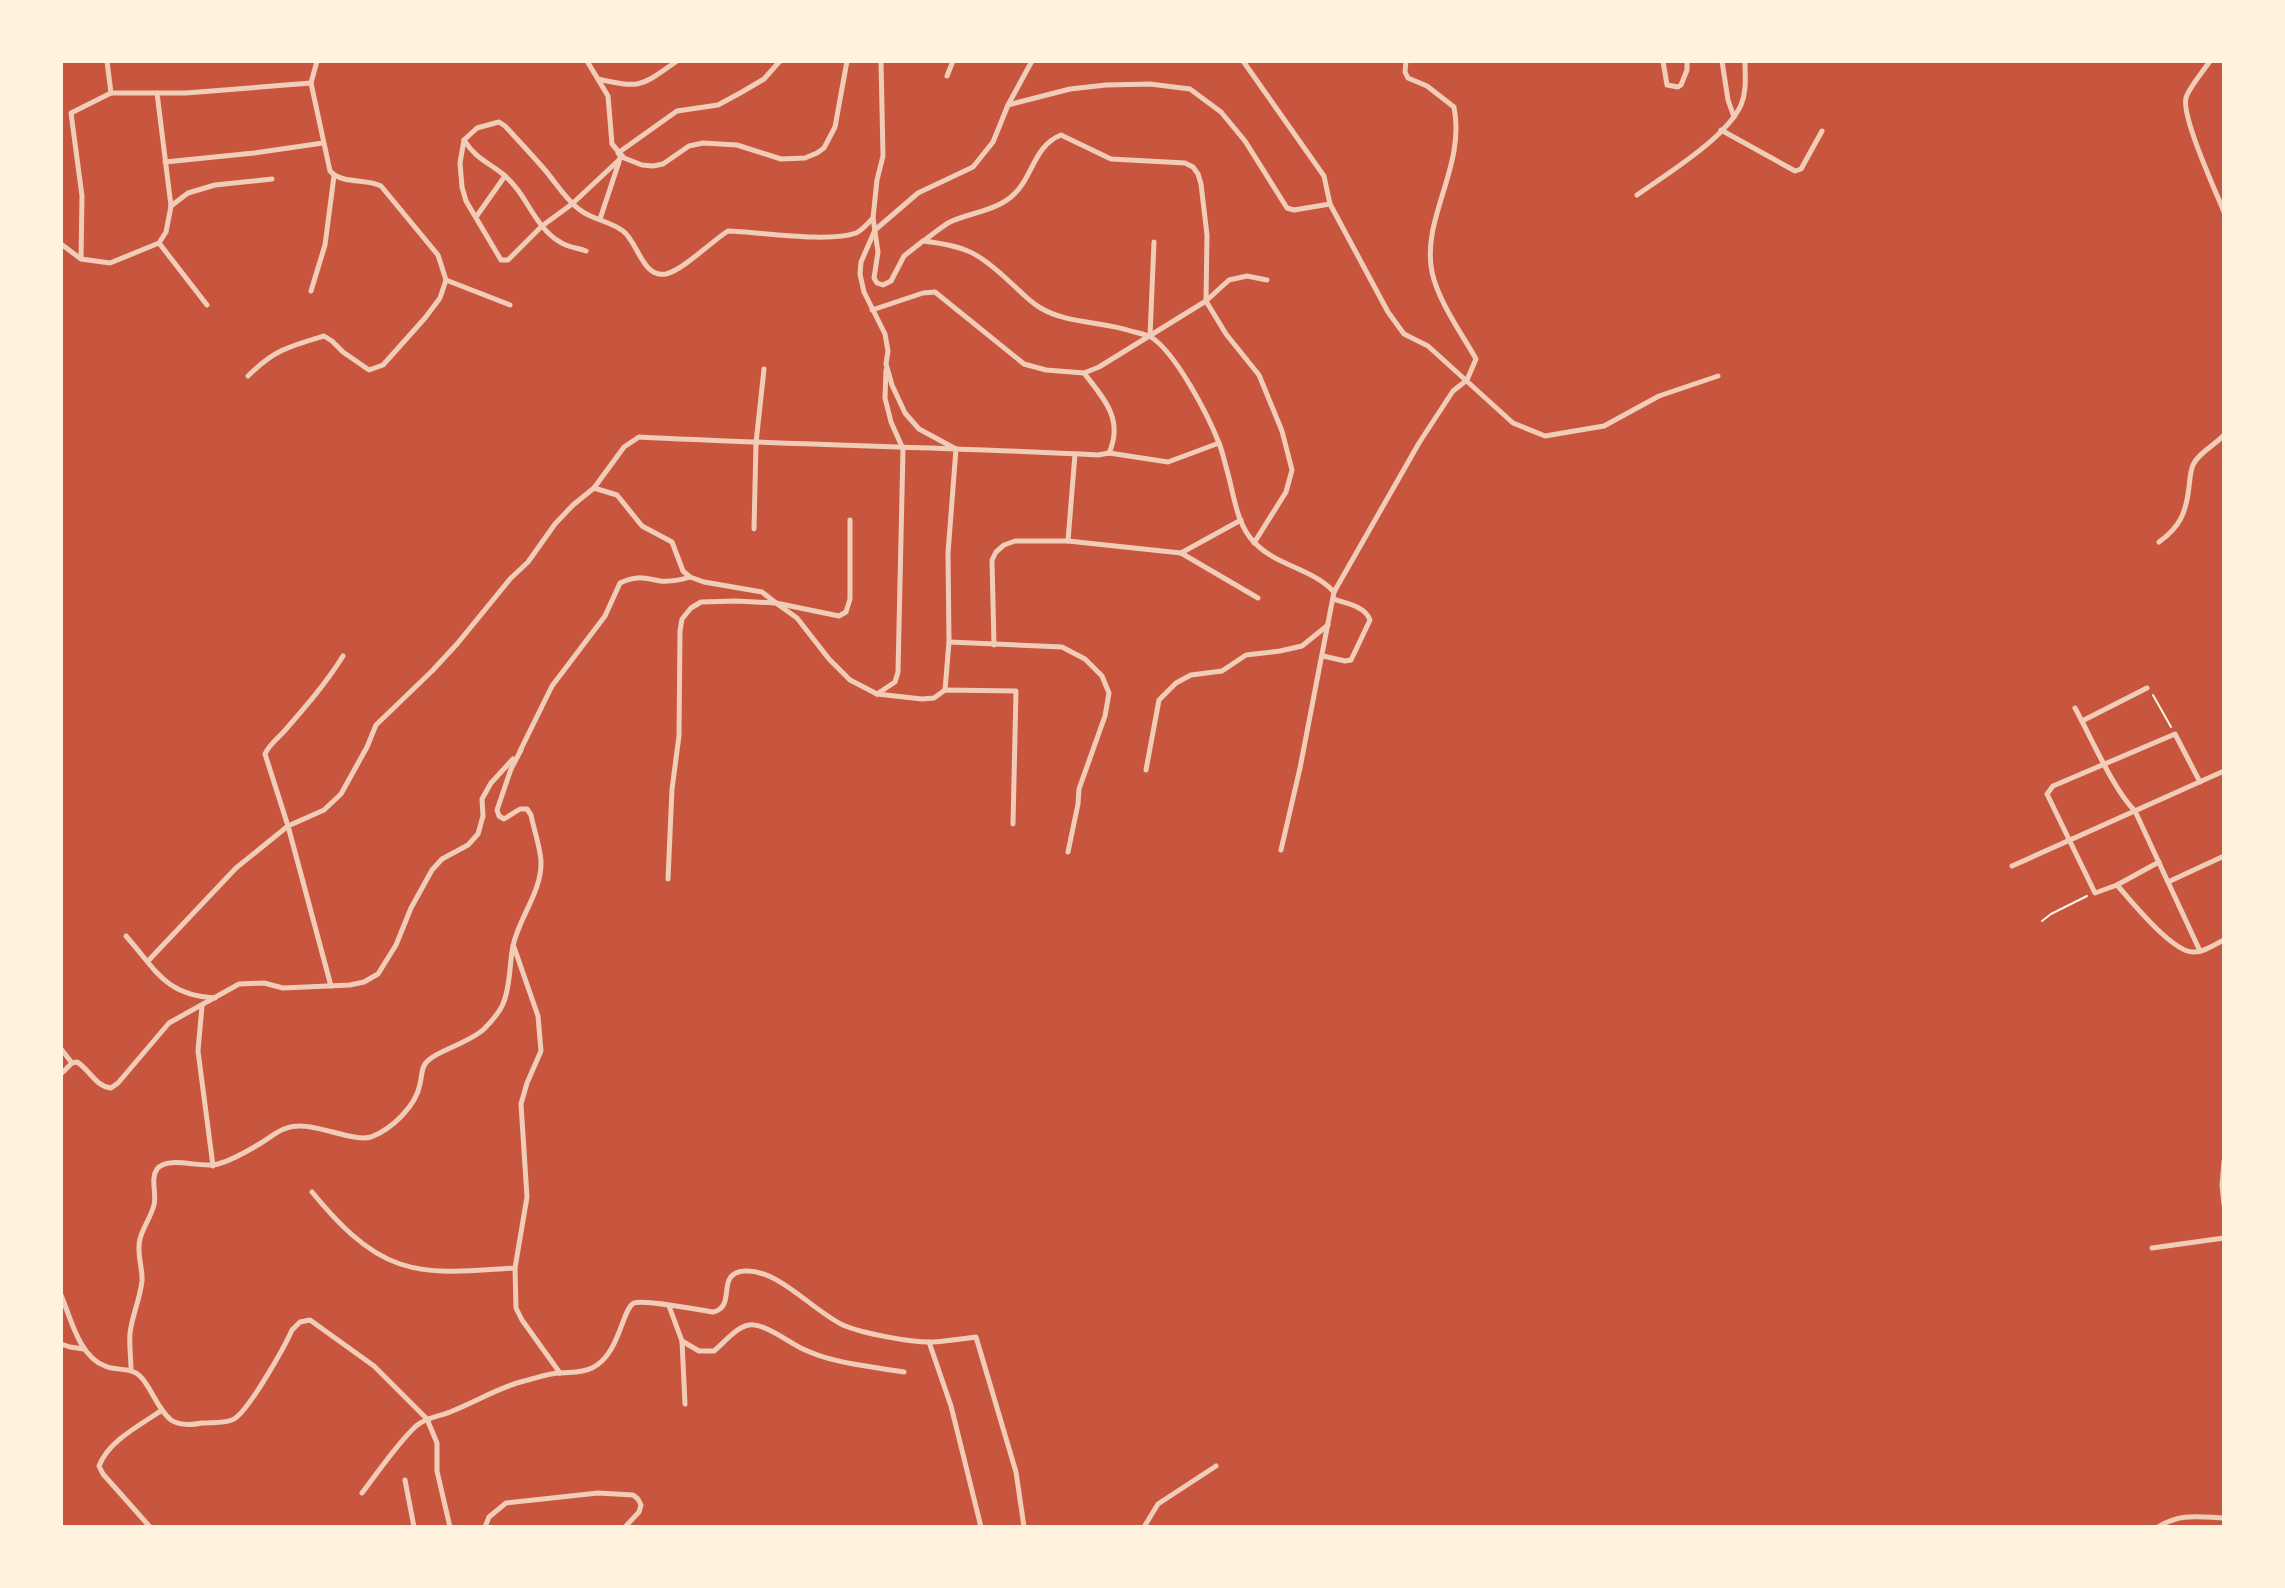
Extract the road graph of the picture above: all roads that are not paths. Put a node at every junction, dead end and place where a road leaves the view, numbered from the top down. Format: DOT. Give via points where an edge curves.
graph roads {
  1 [pos="107,61"];
  2 [pos="317,61"];
  3 [pos="587,61"];
  4 [pos="780,61"];
  5 [pos="847,61"];
  6 [pos="881,61"];
  7 [pos="953,61"];
  8 [pos="1032,61"];
  9 [pos="1243,61"];
  10 [pos="1406,61"];
  11 [pos="1663,61"];
  12 [pos="1687,61"];
  13 [pos="1722,61"];
  14 [pos="1745,61"];
  15 [pos="2210,61"];
  16 [pos="676,62"];
  17 [pos="947,76"];
  18 [pos="598,79"];
  19 [pos="311,83"];
  20 [pos="111,93"];
  21 [pos="157,93"];
  22 [pos="1008,105"];
  23 [pos="1734,117"];
  24 [pos="1721,130"];
  25 [pos="1822,131"];
  26 [pos="464,140"];
  27 [pos="323,143"];
  28 [pos="619,155"];
  29 [pos="165,162"];
  30 [pos="334,176"];
  31 [pos="505,176"];
  32 [pos="272,179"];
  33 [pos="1637,195"];
  34 [pos="572,204"];
  35 [pos="1330,204"];
  36 [pos="171,206"];
  37 [pos="2224,212"];
  38 [pos="476,217"];
  39 [pos="873,218"];
  40 [pos="600,219"];
  41 [pos="542,226"];
  42 [pos="875,230"];
  43 [pos="923,241"];
  44 [pos="1154,242"];
  45 [pos="159,243"];
  46 [pos="61,244"];
  47 [pos="586,251"];
  48 [pos="81,259"];
  49 [pos="446,280"];
  50 [pos="1267,280"];
  51 [pos="311,291"];
  52 [pos="1206,301"];
  53 [pos="207,304"];
  54 [pos="510,305"];
  55 [pos="872,310"];
  56 [pos="1150,337"];
  57 [pos="886,364"];
  58 [pos="764,369"];
  59 [pos="1084,373"];
  60 [pos="248,376"];
  61 [pos="1718,376"];
  62 [pos="1467,380"];
  63 [pos="2224,435"];
  64 [pos="756,443"];
  65 [pos="1219,443"];
  66 [pos="903,449"];
  67 [pos="956,449"];
  68 [pos="1109,453"];
  69 [pos="1075,454"];
  70 [pos="594,488"];
  71 [pos="850,520"];
  72 [pos="1241,520"];
  73 [pos="754,529"];
  74 [pos="1069,541"];
  75 [pos="2159,542"];
  76 [pos="1254,543"];
  77 [pos="1181,553"];
  78 [pos="690,577"];
  79 [pos="1334,595"];
  80 [pos="1258,598"];
  81 [pos="776,603"];
  82 [pos="1329,625"];
  83 [pos="949,642"];
  84 [pos="994,645"];
  85 [pos="343,656"];
  86 [pos="1323,656"];
  87 [pos="2147,688"];
  88 [pos="945,690"];
  89 [pos="877,694"];
  90 [pos="2075,708"];
  91 [pos="2082,721"];
  92 [pos="521,750"];
  93 [pos="2105,764"];
  94 [pos="1146,770"];
  95 [pos="2224,771"];
  96 [pos="2200,782"];
  97 [pos="2136,811"];
  98 [pos="1013,824"];
  99 [pos="289,827"];
  100 [pos="2070,839"];
  101 [pos="1281,850"];
  102 [pos="1068,852"];
  103 [pos="2224,856"];
  104 [pos="2159,862"];
  105 [pos="2012,866"];
  106 [pos="668,879"];
  107 [pos="2168,882"];
  108 [pos="2117,885"];
  109 [pos="126,936"];
  110 [pos="2224,940"];
  111 [pos="513,944"];
  112 [pos="2200,951"];
  113 [pos="148,961"];
  114 [pos="331,986"];
  115 [pos="215,998"];
  116 [pos="202,1005"];
  117 [pos="61,1049"];
  118 [pos="72,1063"];
  119 [pos="61,1073"];
  120 [pos="2224,1161"];
  121 [pos="213,1166"];
  122 [pos="312,1192"];
  123 [pos="2224,1205"];
  124 [pos="2224,1238"];
  125 [pos="2152,1248"];
  126 [pos="515,1268"];
  127 [pos="61,1295"];
  128 [pos="669,1306"];
  129 [pos="682,1341"];
  130 [pos="929,1342"];
  131 [pos="61,1344"];
  132 [pos="83,1349"];
  133 [pos="131,1370"];
  134 [pos="904,1372"];
  135 [pos="560,1373"];
  136 [pos="685,1404"];
  137 [pos="163,1410"];
  138 [pos="427,1419"];
  139 [pos="1216,1466"];
  140 [pos="405,1480"];
  141 [pos="362,1493"];
  142 [pos="2224,1518"];
  143 [pos="150,1527"];
  144 [pos="414,1527"];
  145 [pos="450,1527"];
  146 [pos="485,1527"];
  147 [pos="625,1527"];
  148 [pos="981,1527"];
  149 [pos="1024,1527"];
  150 [pos="1144,1527"];
  151 [pos="2158,1527"];
  1 -- 20 [label="street"];
  2 -- 19 [label="street"];
  3 -- 18 [label="street"];
  4 -- 28 [label="street" via="764,79 718,105 677,111"];
  5 -- 28 [label="street" via="829,141 805,158 781,159 737,145 703,143 653,166"];
  6 -- 39 [label="street" via="883,156"];
  7 -- 17 [label="street"];
  8 -- 22 [label="street"];
  9 -- 35 [label="street" via="1324,176"];
  10 -- 62 [label="street" via="1408,78 1446,99 1457,119 1455,155 1433,230 1432,273 1476,359"];
  11 -- 12 [label="street" via="1667,85 1678,87"];
  13 -- 23 [label="street"];
  14 -- 23 [label="street" via="1745,93"];
  15 -- 37 [label="street" via="2186,98 2187,115"];
  16 -- 18 [label="street" via="647,82 629,86"];
  18 -- 28 [label="street" via="608,96 610,139"];
  19 -- 21 [label="street"];
  19 -- 27 [label="street"];
  20 -- 21 [label="street"];
  20 -- 48 [label="street" via="71,113 82,196"];
  21 -- 29 [label="street"];
  22 -- 35 [label="street" via="1106,85 1190,89 1221,112 1245,141 1287,208"];
  22 -- 42 [label="street" via="992,142 972,167 918,193"];
  23 -- 24 [label="street"];
  24 -- 25 [label="street" via="1796,171"];
  24 -- 33 [label="street"];
  26 -- 31 [label="street" via="472,153"];
  26 -- 34 [label="street" via="477,128 499,122"];
  26 -- 38 [label="street" via="462,187"];
  27 -- 29 [label="street"];
  27 -- 30 [label="street"];
  28 -- 34 [label="street"];
  28 -- 40 [label="street"];
  29 -- 36 [label="street"];
  30 -- 49 [label="street" via="382,186 438,255"];
  30 -- 51 [label="street" via="325,245"];
  31 -- 38 [label="street"];
  31 -- 41 [label="street"];
  32 -- 36 [label="street" via="188,193"];
  34 -- 40 [label="street"];
  34 -- 41 [label="street"];
  35 -- 62 [label="street" via="1404,334 1427,346"];
  36 -- 45 [label="street"];
  38 -- 41 [label="street" via="501,260 508,260"];
  39 -- 40 [label="street" via="856,233 839,235 728,231 666,274 653,272 631,238"];
  39 -- 42 [label="street"];
  41 -- 47 [label="street" via="561,244"];
  42 -- 43 [label="street" via="874,278 883,285 891,281 904,256"];
  42 -- 55 [label="street" via="860,274"];
  43 -- 52 [label="street" via="950,222 1011,197 1043,147 1062,135 1111,159 1193,167 1201,184 1207,235"];
  43 -- 56 [label="street" via="972,251 1055,316"];
  44 -- 56 [label="street"];
  45 -- 48 [label="street" via="110,264"];
  45 -- 53 [label="street"];
  46 -- 48 [label="street"];
  49 -- 54 [label="street"];
  49 -- 60 [label="street" via="440,298 383,365 369,370 324,336 267,358"];
  50 -- 52 [label="street" via="1238,276"];
  52 -- 56 [label="street"];
  52 -- 76 [label="street" via="1259,375 1290,458 1286,492"];
  55 -- 57 [label="street" via="884,334"];
  55 -- 59 [label="street" via="935,292 1024,364"];
  56 -- 59 [label="street"];
  56 -- 65 [label="street" via="1166,350"];
  57 -- 66 [label="street" via="885,398"];
  57 -- 67 [label="street" via="905,413 919,429"];
  58 -- 64 [label="street"];
  59 -- 68 [label="street" via="1111,411 1115,440"];
  61 -- 62 [label="street" via="1659,396 1604,426 1545,436 1513,423"];
  62 -- 79 [label="street" via="1453,391 1419,443"];
  63 -- 75 [label="street" via="2195,461 2182,519"];
  64 -- 66 [label="street"];
  64 -- 70 [label="street" via="639,437 624,447"];
  64 -- 73 [label="street"];
  65 -- 68 [label="street" via="1168,461"];
  65 -- 72 [label="street"];
  66 -- 67 [label="street"];
  66 -- 89 [label="street" via="898,672 895,681"];
  67 -- 69 [label="street"];
  67 -- 83 [label="street" via="948,553"];
  68 -- 69 [label="street"];
  69 -- 74 [label="street"];
  70 -- 78 [label="street" via="617,495 642,526 671,542"];
  70 -- 99 [label="street" via="555,524 528,562 440,662 376,724 341,794 324,810"];
  71 -- 81 [label="street" via="846,612 839,616"];
  72 -- 76 [label="street"];
  72 -- 77 [label="street"];
  74 -- 77 [label="street"];
  74 -- 84 [label="street" via="1015,541 996,552 992,559"];
  76 -- 79 [label="street" via="1318,579"];
  77 -- 80 [label="street"];
  78 -- 81 [label="street" via="762,592"];
  78 -- 92 [label="street" via="678,581 633,577 620,583 605,616 552,685"];
  79 -- 82 [label="street"];
  79 -- 86 [label="street" via="1367,613 1370,620 1351,660"];
  81 -- 89 [label="street" via="797,618 850,680"];
  81 -- 106 [label="street" via="701,602 682,619"];
  82 -- 86 [label="street"];
  82 -- 94 [label="street" via="1302,646 1246,656 1222,671 1191,675 1176,683 1159,700"];
  83 -- 84 [label="street"];
  83 -- 88 [label="street"];
  84 -- 102 [label="street" via="1062,647 1086,659 1109,693 1098,740 1079,789"];
  85 -- 99 [label="street" via="265,754"];
  86 -- 101 [label="street"];
  87 -- 91 [label="street"];
  88 -- 89 [label="street" via="922,699"];
  88 -- 98 [label="street" via="1016,691"];
  90 -- 91 [label="street"];
  91 -- 93 [label="street"];
  92 -- 111 [label="street" via="497,810 503,819 520,808 527,809 541,863 539,880"];
  92 -- 114 [label="street" via="485,792 478,834 432,870 377,974 365,982"];
  93 -- 96 [label="street" via="2175,734"];
  93 -- 97 [label="street"];
  93 -- 100 [label="street" via="2053,786 2047,794"];
  95 -- 96 [label="street"];
  96 -- 97 [label="street"];
  97 -- 100 [label="street"];
  97 -- 104 [label="street"];
  99 -- 113 [label="street" via="236,868"];
  99 -- 114 [label="street"];
  100 -- 105 [label="street"];
  100 -- 108 [label="street" via="2095,893"];
  103 -- 107 [label="street"];
  104 -- 107 [label="street"];
  104 -- 108 [label="street"];
  107 -- 112 [label="street"];
  108 -- 112 [label="street" via="2172,942 2193,953"];
  109 -- 113 [label="street"];
  110 -- 112 [label="street"];
  111 -- 121 [label="street" via="502,1005 482,1031 427,1061 415,1098 395,1122 365,1138 288,1127"];
  111 -- 126 [label="street" via="538,1016 541,1051 521,1104 527,1197"];
  113 -- 115 [label="street" via="170,987"];
  114 -- 115 [label="street" via="239,984"];
  115 -- 116 [label="street"];
  116 -- 118 [label="street" via="169,1023 111,1088 94,1080 77,1062"];
  116 -- 121 [label="street" via="198,1051"];
  117 -- 118 [label="street"];
  118 -- 119 [label="street"];
  120 -- 123 [label="street"];
  121 -- 133 [label="street" via="167,1163 155,1173 154,1206 139,1240 142,1282 130,1333"];
  122 -- 126 [label="street" via="335,1221 372,1250 401,1264 441,1271"];
  124 -- 125 [label="street"];
  126 -- 135 [label="street" via="516,1308"];
  127 -- 132 [label="street"];
  128 -- 129 [label="street"];
  128 -- 130 [label="street" via="721,1310 732,1276 755,1272 850,1328"];
  128 -- 135 [label="street" via="634,1303 627,1308 618,1339 601,1362 583,1371"];
  129 -- 134 [label="street" via="699,1351 714,1351 737,1330 758,1325 839,1362"];
  129 -- 136 [label="street"];
  130 -- 148 [label="street" via="951,1406"];
  130 -- 149 [label="street" via="975,1338 1016,1472"];
  131 -- 132 [label="street"];
  132 -- 133 [label="street" via="103,1366"];
  133 -- 137 [label="street"];
  135 -- 138 [label="street" via="493,1391"];
  137 -- 138 [label="street" via="180,1424 232,1420 247,1407 292,1330 310,1320 374,1366"];
  137 -- 143 [label="street" via="121,1438 99,1466"];
  138 -- 141 [label="street" via="408,1435"];
  138 -- 145 [label="street" via="437,1443 437,1471"];
  139 -- 150 [label="street" via="1158,1504"];
  140 -- 144 [label="street"];
  142 -- 151 [label="street" via="2173,1518"];
  146 -- 147 [label="street" via="489,1517 506,1503 598,1493 638,1499 639,1512"];
}
